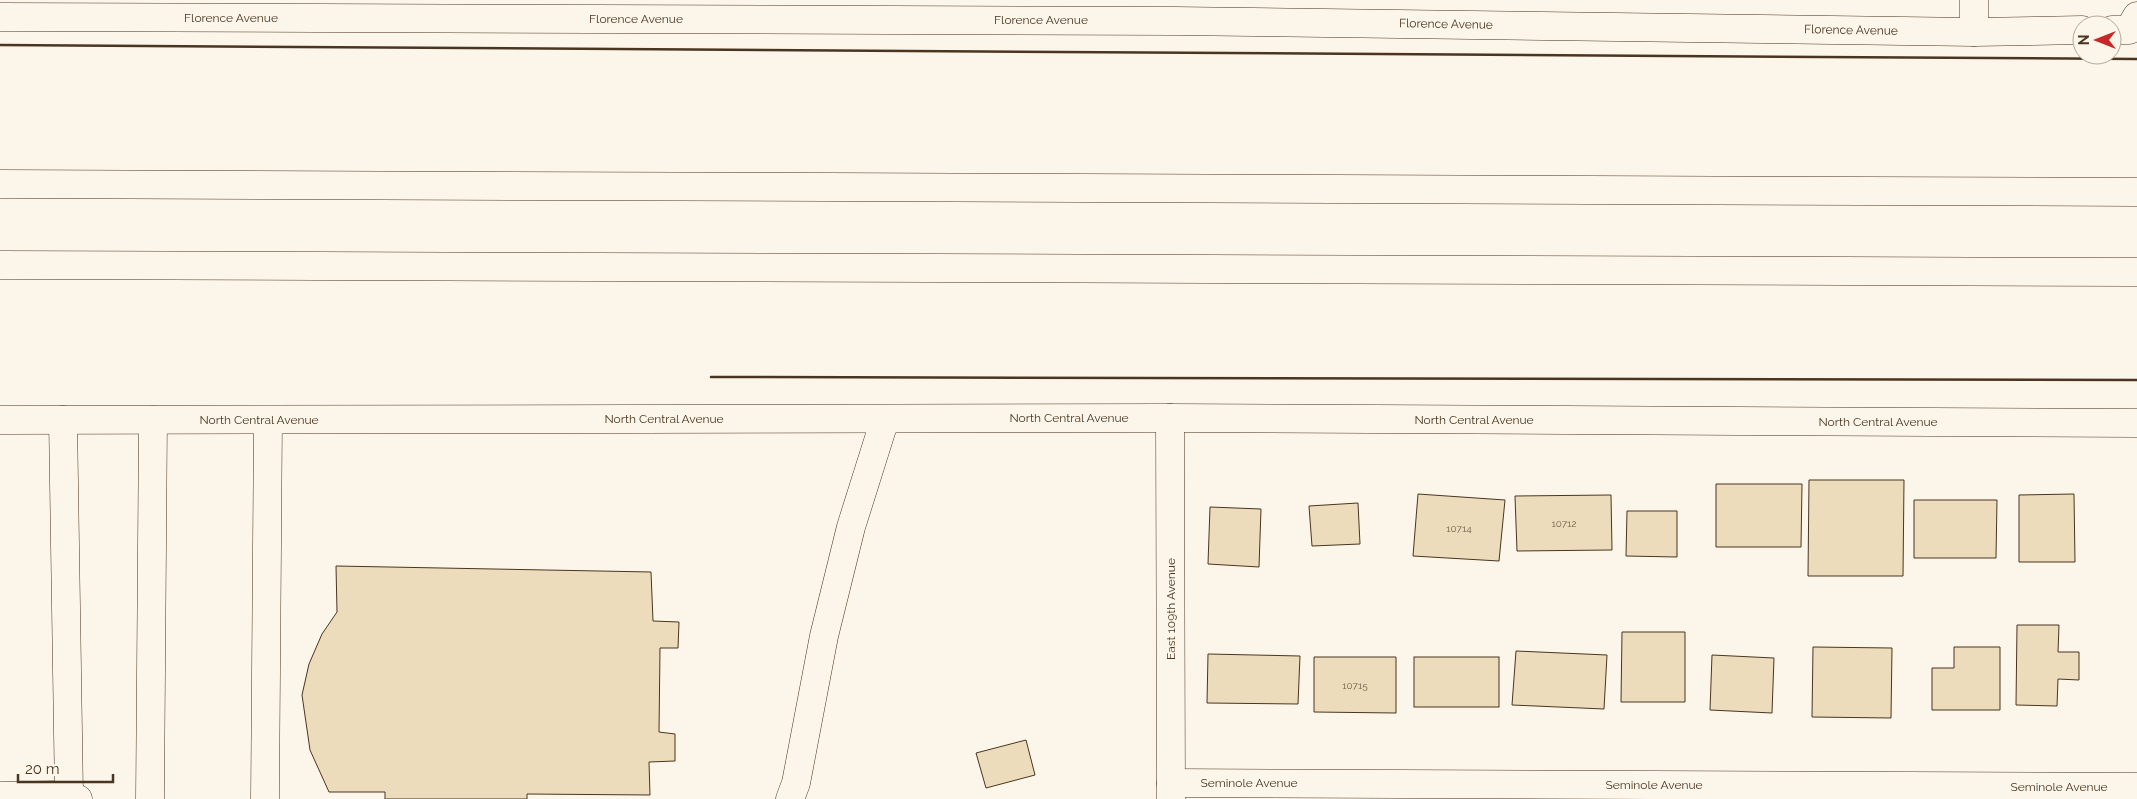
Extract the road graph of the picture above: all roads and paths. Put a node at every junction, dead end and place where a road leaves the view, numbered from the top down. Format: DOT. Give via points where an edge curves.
graph roads {
  1 [pos="1974,0"];
  2 [pos="1175,10"];
  3 [pos="0,17"];
  4 [pos="2072,30"];
  5 [pos="1974,32"];
  6 [pos="0,184"];
  7 [pos="2137,192"];
  8 [pos="0,265"];
  9 [pos="2137,272"];
  10 [pos="1170,418"];
  11 [pos="884,419"];
  12 [pos="0,420"];
  13 [pos="63,420"];
  14 [pos="153,420"];
  15 [pos="268,420"];
  16 [pos="2137,423"];
  17 [pos="2137,787"];
  18 [pos="1171,791"];
  19 [pos="0,796"];
  20 [pos="73,797"];
  21 [pos="150,799"];
  22 [pos="265,799"];
  23 [pos="790,799"];
  1 -- 5 [label="main road"];
  2 -- 3 [label="main road, Florence Avenue"];
  2 -- 5 [label="main road, Florence Avenue"];
  4 -- 5 [label="main road, Florence Avenue"];
  6 -- 7 [label="main road"];
  8 -- 9 [label="main road"];
  10 -- 11 [label="main road, North Central Avenue"];
  10 -- 16 [label="main road, North Central Avenue"];
  10 -- 18 [label="main road, East 109th Avenue"];
  11 -- 15 [label="main road, North Central Avenue"];
  11 -- 23 [label="main road" via="851,527 824,636 796,783"];
  12 -- 13 [label="main road, North Central Avenue"];
  13 -- 14 [label="main road, North Central Avenue"];
  13 -- 20 [label="main road"];
  14 -- 15 [label="main road, North Central Avenue"];
  14 -- 21 [label="main road"];
  15 -- 22 [label="main road"];
  17 -- 18 [label="main road, Seminole Avenue"];
  19 -- 20 [label="main road"];
}
